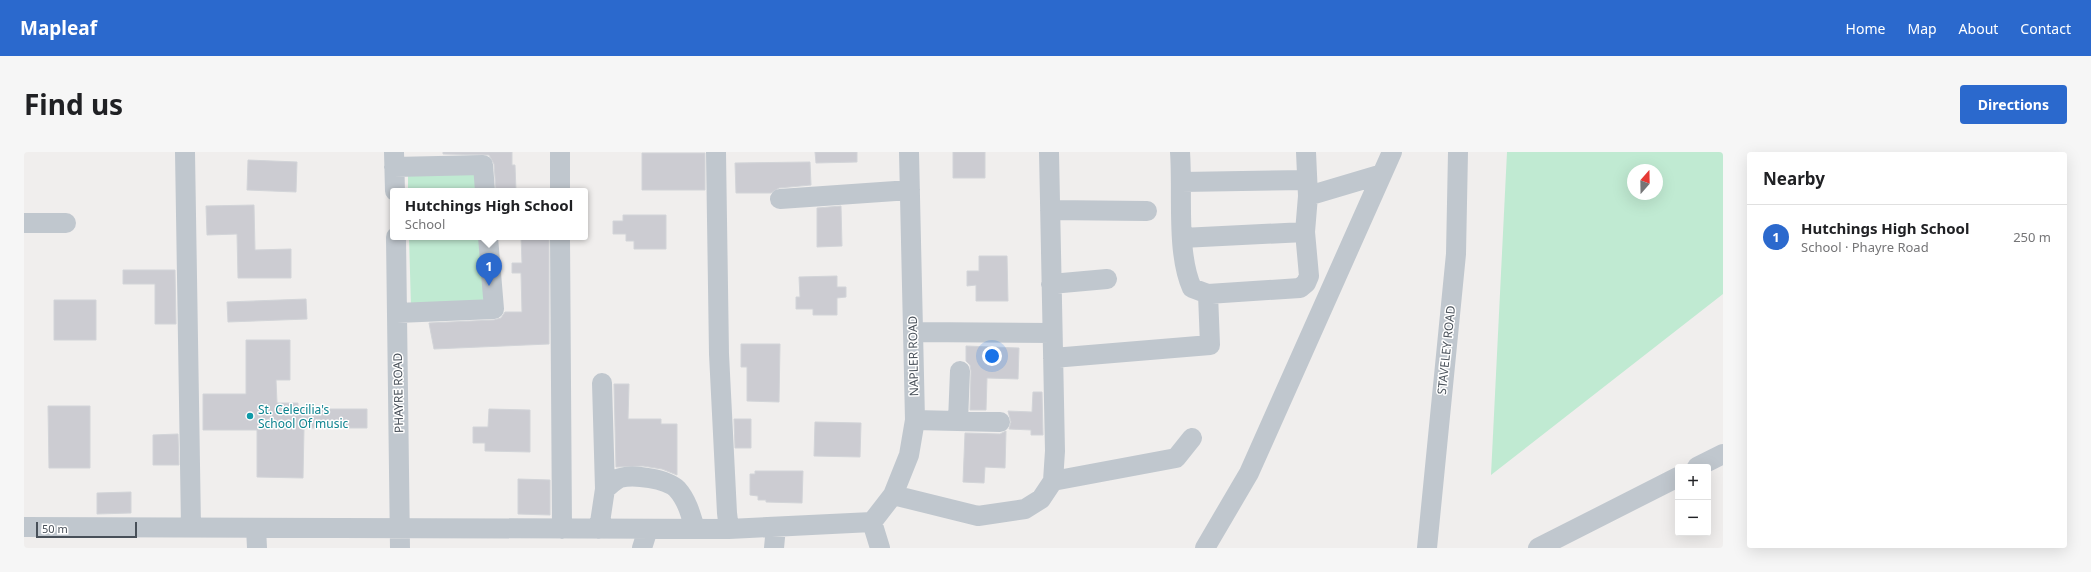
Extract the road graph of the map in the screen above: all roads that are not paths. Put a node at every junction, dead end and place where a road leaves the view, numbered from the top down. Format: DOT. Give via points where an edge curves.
graph roads {
  1 [pos="185,152"];
  2 [pos="560,152"];
  3 [pos="716,152"];
  4 [pos="909,152"];
  5 [pos="1049,152"];
  6 [pos="1180,152"];
  7 [pos="1306,152"];
  8 [pos="1392,152"];
  9 [pos="1458,152"];
  10 [pos="394,159"];
  11 [pos="1382,174"];
  12 [pos="1182,182"];
  13 [pos="395,188"];
  14 [pos="485,188"];
  15 [pos="560,188"];
  16 [pos="1308,188"];
  17 [pos="910,190"];
  18 [pos="780,199"];
  19 [pos="1050,210"];
  20 [pos="1147,211"];
  21 [pos="66,223"];
  22 [pos="24,224"];
  23 [pos="1305,232"];
  24 [pos="1182,238"];
  25 [pos="396,240"];
  26 [pos="488,240"];
  27 [pos="560,240"];
  28 [pos="1107,279"];
  29 [pos="1051,284"];
  30 [pos="1208,294"];
  31 [pos="397,313"];
  32 [pos="913,332"];
  33 [pos="1052,333"];
  34 [pos="1053,358"];
  35 [pos="960,371"];
  36 [pos="602,383"];
  37 [pos="915,420"];
  38 [pos="958,421"];
  39 [pos="1000,422"];
  40 [pos="1192,438"];
  41 [pos="1723,454"];
  42 [pos="1703,464"];
  43 [pos="1675,479"];
  44 [pos="1053,481"];
  45 [pos="605,489"];
  46 [pos="893,494"];
  47 [pos="872,522"];
  48 [pos="24,527"];
  49 [pos="191,527"];
  50 [pos="776,527"];
  51 [pos="256,528"];
  52 [pos="401,528"];
  53 [pos="562,529"];
  54 [pos="599,529"];
  55 [pos="648,529"];
  56 [pos="695,529"];
  57 [pos="729,529"];
  58 [pos="256,548"];
  59 [pos="400,548"];
  60 [pos="642,548"];
  61 [pos="774,548"];
  62 [pos="880,548"];
  63 [pos="1205,548"];
  64 [pos="1427,548"];
  65 [pos="1538,548"];
  1 -- 49 [label="street"];
  2 -- 15 [label="street"];
  3 -- 57 [label="street" via="719,354"];
  4 -- 17 [label="street, NAPLER ROAD"];
  5 -- 19 [label="street"];
  6 -- 12 [label="street"];
  7 -- 16 [label="street"];
  8 -- 11 [label="street"];
  9 -- 64 [label="street, STAVELEY ROAD" via="1456,254"];
  10 -- 13 [label="street"];
  10 -- 14 [label="street" via="483,165"];
  11 -- 16 [label="street"];
  11 -- 63 [label="street" via="1249,473"];
  12 -- 16 [label="street"];
  12 -- 24 [label="street"];
  16 -- 23 [label="street"];
  17 -- 18 [label="street"];
  17 -- 32 [label="street, NAPLER ROAD"];
  19 -- 20 [label="street"];
  19 -- 29 [label="street"];
  21 -- 22 [label="street"];
  23 -- 24 [label="street"];
  23 -- 30 [label="street" via="1309,276 1300,288"];
  24 -- 30 [label="street" via="1186,276 1192,288"];
  25 -- 31 [label="street, PHAYRE ROAD"];
  26 -- 31 [label="street" via="494,309"];
  27 -- 53 [label="street"];
  28 -- 29 [label="street"];
  29 -- 33 [label="street"];
  30 -- 34 [label="street" via="1210,345"];
  31 -- 52 [label="street, PHAYRE ROAD"];
  32 -- 33 [label="street"];
  32 -- 37 [label="street, NAPLER ROAD"];
  33 -- 34 [label="street"];
  34 -- 44 [label="street"];
  35 -- 38 [label="street"];
  36 -- 45 [label="street"];
  37 -- 38 [label="street"];
  37 -- 46 [label="street, NAPLER ROAD" via="909,455"];
  38 -- 39 [label="street"];
  40 -- 44 [label="street" via="1176,458"];
  41 -- 42 [label="street"];
  43 -- 65 [label="street"];
  44 -- 46 [label="street" via="1041,499 1025,509 978,516"];
  45 -- 54 [label="street"];
  45 -- 56 [label="street" via="620,478 665,482 676,489 685,501"];
  46 -- 47 [label="street, NAPLER ROAD"];
  47 -- 50 [label="street"];
  47 -- 62 [label="street"];
  48 -- 49 [label="street"];
  49 -- 51 [label="street"];
  50 -- 57 [label="street"];
  50 -- 61 [label="street"];
  51 -- 52 [label="street"];
  51 -- 58 [label="street"];
  52 -- 53 [label="street"];
  52 -- 59 [label="street, PHAYRE ROAD"];
  53 -- 54 [label="street"];
  54 -- 55 [label="street"];
  55 -- 56 [label="street"];
  55 -- 60 [label="street"];
  56 -- 57 [label="street"];
}
